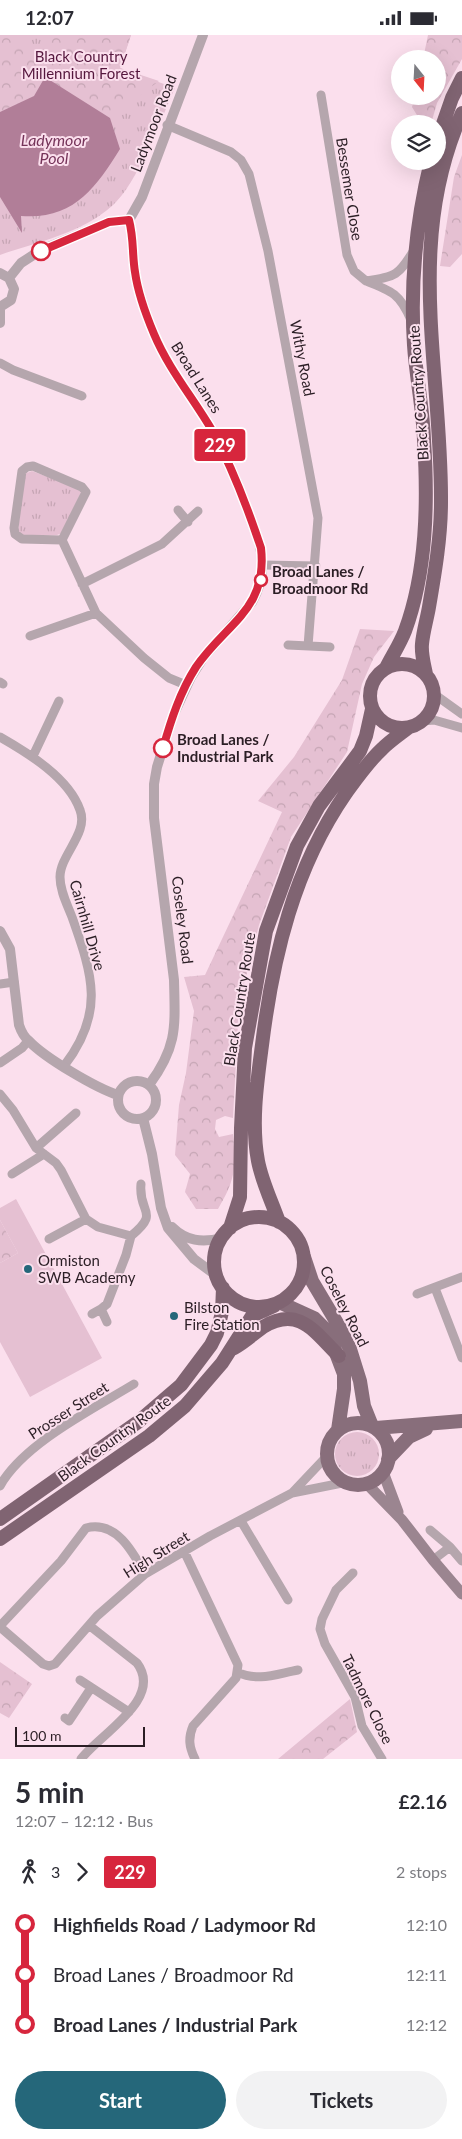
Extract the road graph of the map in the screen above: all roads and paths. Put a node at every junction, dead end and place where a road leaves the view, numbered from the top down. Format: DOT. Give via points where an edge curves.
graph roads {
  1 [pos="203,35"];
  2 [pos="462,78"];
  3 [pos="321,95"];
  4 [pos="462,113"];
  5 [pos="446,115"];
  6 [pos="168,125"];
  7 [pos="429,170"];
  8 [pos="129,220"];
  9 [pos="415,248"];
  10 [pos="4,276"];
  11 [pos="366,281"];
  12 [pos="0,307"];
  13 [pos="0,323"];
  14 [pos="413,325"];
  15 [pos="0,363"];
  16 [pos="82,396"];
  17 [pos="178,510"];
  18 [pos="198,511"];
  19 [pos="188,522"];
  20 [pos="62,540"];
  21 [pos="263,565"];
  22 [pos="316,567"];
  23 [pos="82,584"];
  24 [pos="96,613"];
  25 [pos="30,636"];
  26 [pos="288,645"];
  27 [pos="308,646"];
  28 [pos="330,647"];
  29 [pos="386,668"];
  30 [pos="426,674"];
  31 [pos="186,685"];
  32 [pos="434,695"];
  33 [pos="59,701"];
  34 [pos="372,709"];
  35 [pos="462,714"];
  36 [pos="422,721"];
  37 [pos="408,727"];
  38 [pos="462,728"];
  39 [pos="0,737"];
  40 [pos="161,754"];
  41 [pos="33,756"];
  42 [pos="0,931"];
  43 [pos="14,982"];
  44 [pos="0,984"];
  45 [pos="28,1041"];
  46 [pos="0,1063"];
  47 [pos="64,1066"];
  48 [pos="149,1085"];
  49 [pos="0,1095"];
  50 [pos="118,1095"];
  51 [pos="76,1113"];
  52 [pos="143,1118"];
  53 [pos="36,1147"];
  54 [pos="44,1154"];
  55 [pos="12,1174"];
  56 [pos="141,1184"];
  57 [pos="86,1219"];
  58 [pos="166,1221"];
  59 [pos="279,1222"];
  60 [pos="226,1233"];
  61 [pos="131,1236"];
  62 [pos="49,1239"];
  63 [pos="304,1257"];
  64 [pos="462,1277"];
  65 [pos="220,1282"];
  66 [pos="435,1288"];
  67 [pos="416,1294"];
  68 [pos="278,1304"];
  69 [pos="101,1309"];
  70 [pos="92,1314"];
  71 [pos="107,1322"];
  72 [pos="229,1351"];
  73 [pos="338,1357"];
  74 [pos="462,1358"];
  75 [pos="134,1384"];
  76 [pos="455,1422"];
  77 [pos="374,1427"];
  78 [pos="338,1430"];
  79 [pos="328,1456"];
  80 [pos="388,1459"];
  81 [pos="383,1472"];
  82 [pos="1,1479"];
  83 [pos="347,1482"];
  84 [pos="366,1483"];
  85 [pos="292,1493"];
  86 [pos="0,1519"];
  87 [pos="242,1521"];
  88 [pos="402,1521"];
  89 [pos="430,1530"];
  90 [pos="3,1536"];
  91 [pos="450,1547"];
  92 [pos="185,1553"];
  93 [pos="432,1560"];
  94 [pos="462,1561"];
  95 [pos="353,1573"];
  96 [pos="145,1574"];
  97 [pos="462,1594"];
  98 [pos="288,1600"];
  99 [pos="0,1626"];
  100 [pos="90,1626"];
  101 [pos="298,1669"];
  102 [pos="237,1672"];
  103 [pos="80,1680"];
  104 [pos="92,1687"];
  105 [pos="129,1712"];
  106 [pos="64,1718"];
  107 [pos="81,1759"];
  108 [pos="195,1759"];
  109 [pos="382,1759"];
  1 -- 6 [label="street, Ladymoor Road"];
  2 -- 5 [label="highway"];
  3 -- 11 [label="street, Bessemer Close" via="347,255 354,271"];
  4 -- 30 [label="highway, Black Country Route" via="439,185 429,255 428,293 441,502 437,560 422,644"];
  6 -- 8 [label="street, Ladymoor Road" via="142,197"];
  6 -- 22 [label="street, Withy Road" via="231,152 241,160 249,174 268,251 312,481 318,518"];
  7 -- 9 [label="highway, Black Country Route"];
  8 -- 10 [label="street" via="109,222 41,251"];
  8 -- 21 [label="street, Broad Lanes" via="134,239 135,272 154,335 170,367 224,452 257,536"];
  9 -- 11 [label="street" via="402,270 389,278"];
  9 -- 14 [label="highway, Black Country Route"];
  10 -- 12 [label="street" via="12,283 14,295 7,305"];
  11 -- 14 [label="street, Bessemer Close" via="392,291 403,302"];
  12 -- 13 [label="street"];
  14 -- 29 [label="highway, Black Country Route" via="424,439 422,556 405,632"];
  15 -- 16 [label="street"];
  17 -- 19 [label="street"];
  18 -- 19 [label="street"];
  19 -- 23 [label="street" via="162,544"];
  20 -- 20 [label="street" via="86,492 82,487 27,467 22,471 14,534 22,539"];
  20 -- 23 [label="street"];
  21 -- 22 [label="street"];
  21 -- 31 [label="street, Broad Lanes" via="252,602 203,658"];
  22 -- 27 [label="street, Withy Road"];
  23 -- 24 [label="street"];
  24 -- 25 [label="street"];
  24 -- 31 [label="street" via="156,668"];
  26 -- 27 [label="street"];
  27 -- 28 [label="street"];
  29 -- 30 [label="highway" via="407,664"];
  29 -- 34 [label="highway" via="375,677 371,686"];
  30 -- 32 [label="highway"];
  31 -- 40 [label="street, Broad Lanes"];
  32 -- 35 [label="street"];
  32 -- 36 [label="highway" via="431,709"];
  33 -- 41 [label="street"];
  34 -- 37 [label="highway" via="390,726"];
  34 -- 60 [label="highway, Black Country Route" via="360,751 319,806 297,846 266,931 245,1047 240,1197"];
  36 -- 37 [label="highway"];
  36 -- 38 [label="street" via="434,720"];
  37 -- 59 [label="highway, Black Country Route" via="358,776 332,814 307,860 280,937 258,1073 256,1128 258,1163"];
  39 -- 41 [label="street, Cairnhill Drive"];
  40 -- 48 [label="street, Coseley Road" via="154,784 154,818 174,980 174,1022 170,1050"];
  41 -- 47 [label="street, Cairnhill Drive" via="75,798 81,811 82,824 60,875 61,890 86,959 92,990 91,1016 79,1047"];
  42 -- 43 [label="street" via="10,949"];
  43 -- 44 [label="street"];
  43 -- 45 [label="street" via="19,1025"];
  45 -- 46 [label="street"];
  45 -- 47 [label="street"];
  47 -- 50 [label="street" via="100,1089"];
  48 -- 50 [label="street" via="133,1081 122,1087"];
  48 -- 52 [label="street" via="156,1101 154,1110"];
  49 -- 53 [label="street"];
  50 -- 52 [label="street" via="117,1103 123,1114 134,1119"];
  51 -- 53 [label="street"];
  52 -- 58 [label="street"];
  53 -- 54 [label="street"];
  54 -- 55 [label="street"];
  54 -- 57 [label="street" via="61,1170"];
  56 -- 61 [label="street" via="147,1219"];
  57 -- 61 [label="street" via="98,1227"];
  57 -- 62 [label="street"];
  58 -- 60 [label="street" via="188,1239 210,1241"];
  58 -- 65 [label="street" via="183,1248"];
  59 -- 60 [label="highway" via="256,1217 243,1220"];
  59 -- 63 [label="highway" via="296,1237"];
  60 -- 65 [label="highway" via="215,1255"];
  61 -- 69 [label="street" via="116,1282"];
  63 -- 68 [label="highway" via="298,1283 290,1297"];
  63 -- 77 [label="main road, Coseley Road" via="312,1281 350,1349 364,1406"];
  64 -- 66 [label="street"];
  65 -- 68 [label="highway" via="234,1298 248,1305"];
  65 -- 86 [label="highway, Black Country Route" via="222,1312 217,1333 181,1385 138,1422"];
  66 -- 67 [label="street"];
  66 -- 74 [label="street"];
  68 -- 72 [label="highway, Black Country Route" via="252,1316"];
  68 -- 73 [label="main road, Coseley Road" via="314,1318 328,1332"];
  69 -- 70 [label="street"];
  69 -- 71 [label="street"];
  72 -- 73 [label="highway" via="274,1322 295,1320 311,1327"];
  72 -- 90 [label="highway, Black Country Route" via="185,1406 149,1436"];
  73 -- 78 [label="main road, Coseley Road" via="344,1374 344,1389"];
  75 -- 82 [label="street, Prosser Street" via="38,1444"];
  76 -- 77 [label="main road"];
  76 -- 80 [label="main road" via="416,1432"];
  77 -- 78 [label="main road" via="353,1423"];
  77 -- 80 [label="main road" via="387,1443"];
  78 -- 79 [label="main road" via="329,1443"];
  79 -- 83 [label="main road" via="332,1470"];
  79 -- 85 [label="street, High Street"];
  80 -- 81 [label="main road"];
  81 -- 84 [label="main road"];
  81 -- 88 [label="main road"];
  83 -- 84 [label="main road"];
  83 -- 85 [label="street, High Street"];
  84 -- 88 [label="main road"];
  85 -- 87 [label="street, High Street"];
  87 -- 92 [label="street, High Street" via="210,1536"];
  87 -- 98 [label="street"];
  88 -- 93 [label="main road"];
  89 -- 91 [label="street"];
  91 -- 93 [label="street"];
  91 -- 94 [label="street"];
  92 -- 96 [label="street, High Street"];
  92 -- 102 [label="street" via="234,1655"];
  93 -- 97 [label="main road"];
  95 -- 109 [label="street, Tadmore Close" via="336,1590 320,1629 355,1697 362,1726"];
  96 -- 99 [label="street" via="125,1541 103,1527 86,1528 61,1561"];
  96 -- 100 [label="street, High Street"];
  99 -- 100 [label="street, High Street" via="49,1666 55,1664"];
  100 -- 105 [label="street" via="140,1667 143,1688"];
  101 -- 102 [label="street" via="249,1678"];
  102 -- 108 [label="street" via="193,1726 189,1743"];
  103 -- 104 [label="street"];
  104 -- 105 [label="street"];
  104 -- 106 [label="street" via="69,1721"];
  105 -- 107 [label="street"];
}
